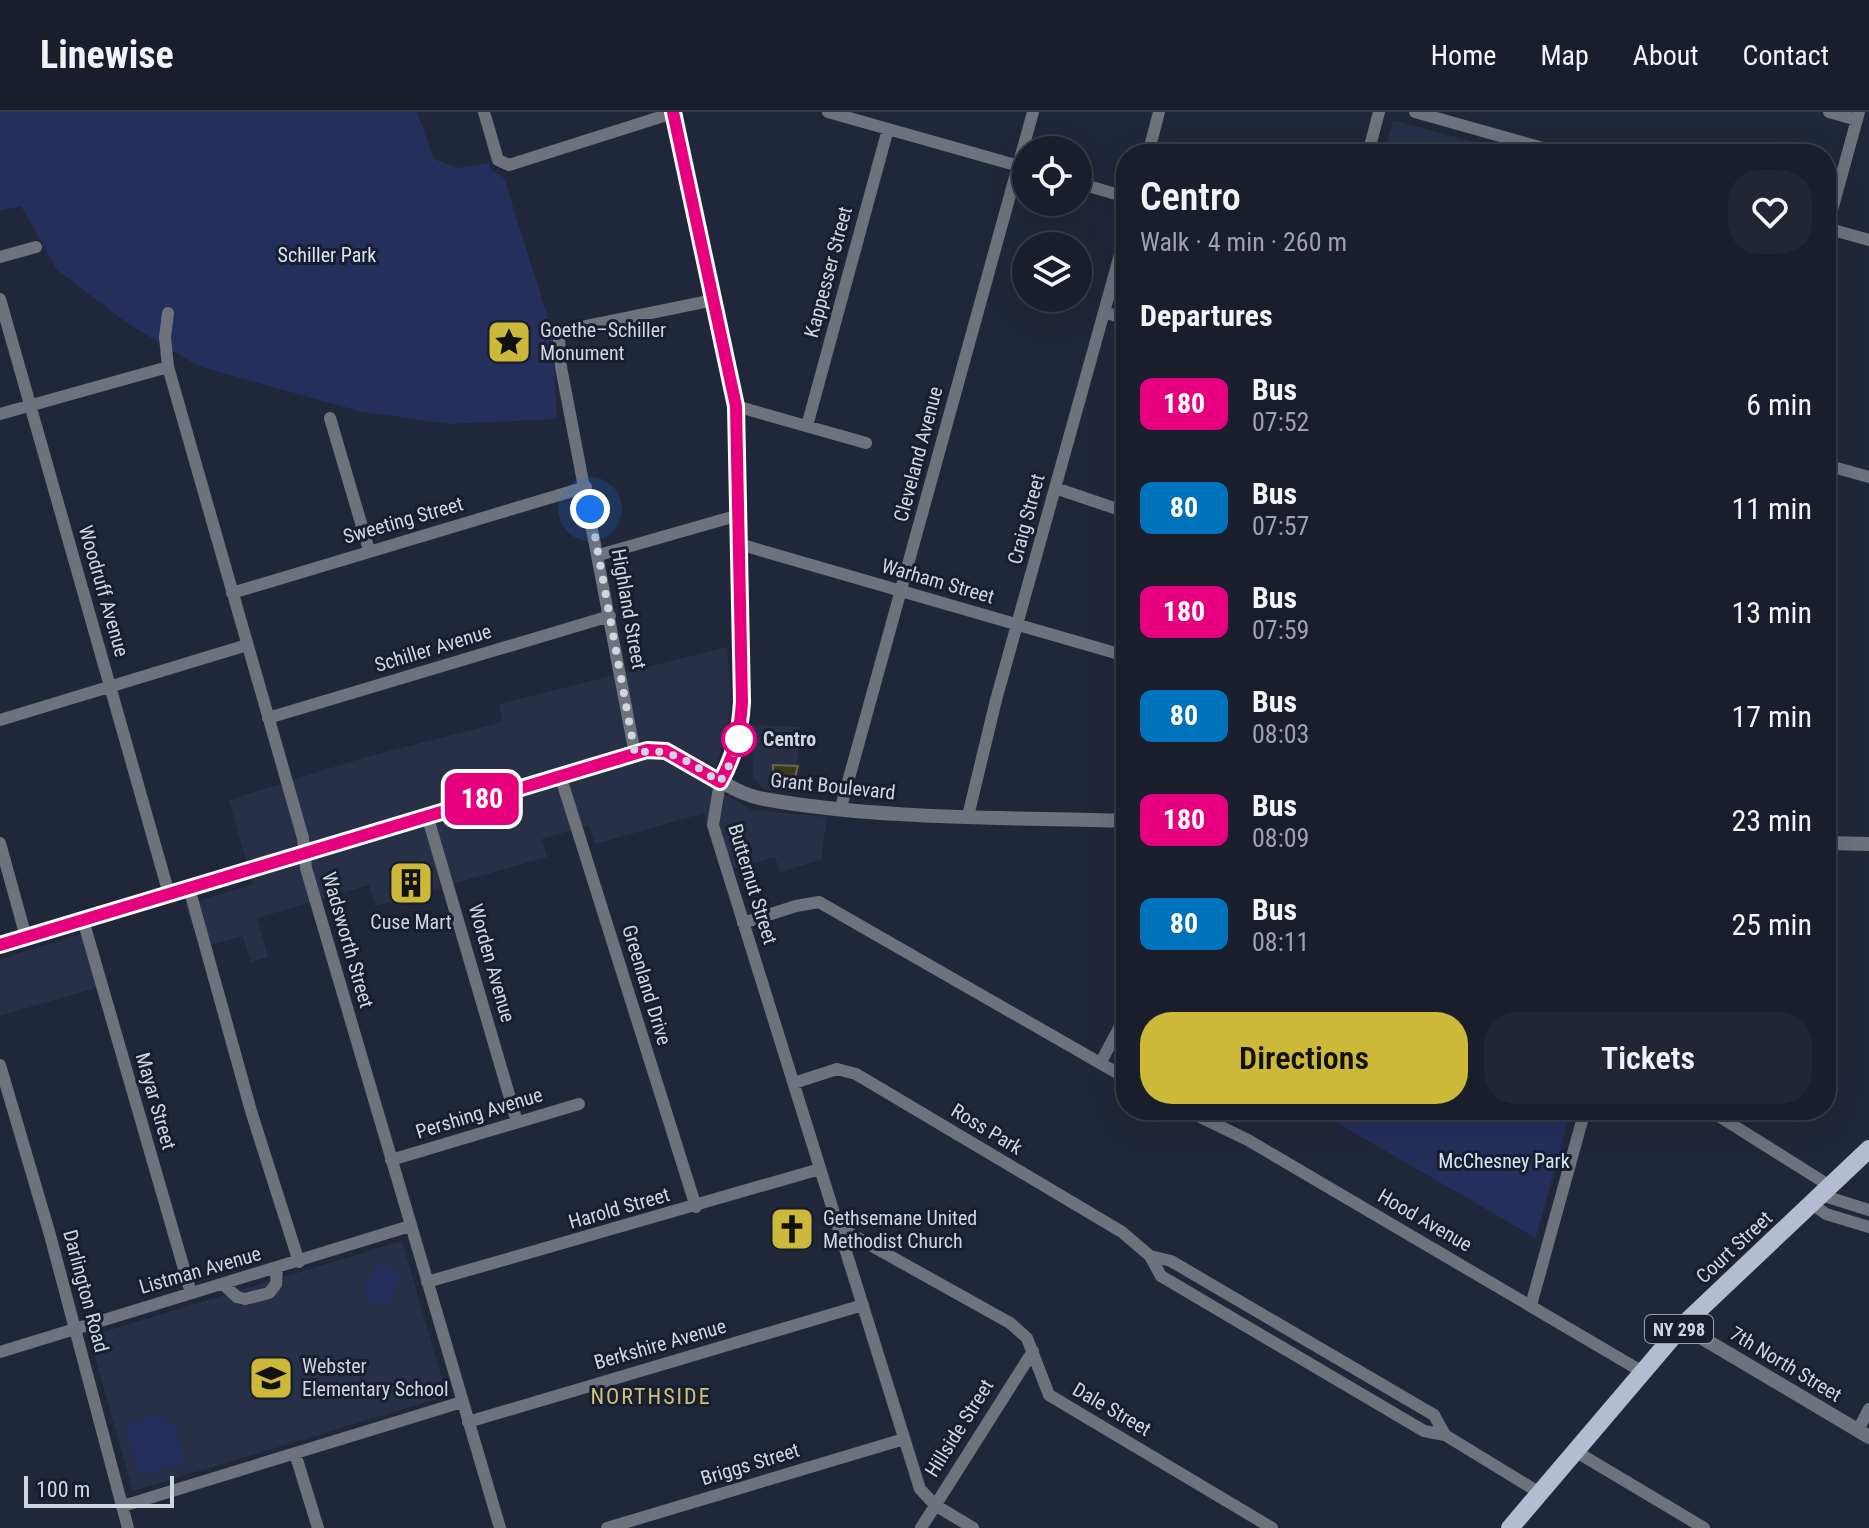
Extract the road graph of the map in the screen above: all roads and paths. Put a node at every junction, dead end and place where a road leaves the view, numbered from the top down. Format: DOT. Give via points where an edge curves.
graph roads {
  1 [pos="484,112"];
  2 [pos="828,112"];
  3 [pos="1033,112"];
  4 [pos="1159,112"];
  5 [pos="1379,112"];
  6 [pos="1415,112"];
  7 [pos="1829,112"];
  8 [pos="673,113"];
  9 [pos="1858,116"];
  10 [pos="888,129"];
  11 [pos="1028,136"];
  12 [pos="1151,144"];
  13 [pos="1371,144"];
  14 [pos="1529,144"];
  15 [pos="1012,164"];
  16 [pos="1092,187"];
  17 [pos="1116,194"];
  18 [pos="1836,194"];
  19 [pos="1012,202"];
  20 [pos="1836,232"];
  21 [pos="1869,240"];
  22 [pos="36,247"];
  23 [pos="0,257"];
  24 [pos="1116,269"];
  25 [pos="0,299"];
  26 [pos="714,300"];
  27 [pos="1104,312"];
  28 [pos="168,313"];
  29 [pos="1116,316"];
  30 [pos="168,367"];
  31 [pos="30,406"];
  32 [pos="736,406"];
  33 [pos="0,414"];
  34 [pos="330,418"];
  35 [pos="807,426"];
  36 [pos="866,443"];
  37 [pos="1836,468"];
  38 [pos="1869,477"];
  39 [pos="586,487"];
  40 [pos="1055,488"];
  41 [pos="1116,509"];
  42 [pos="739,515"];
  43 [pos="739,544"];
  44 [pos="369,550"];
  45 [pos="599,555"];
  46 [pos="900,590"];
  47 [pos="232,593"];
  48 [pos="610,616"];
  49 [pos="1017,624"];
  50 [pos="247,645"];
  51 [pos="1116,653"];
  52 [pos="110,686"];
  53 [pos="268,718"];
  54 [pos="0,720"];
  55 [pos="635,754"];
  56 [pos="560,775"];
  57 [pos="720,782"];
  58 [pos="841,807"];
  59 [pos="427,815"];
  60 [pos="968,816"];
  61 [pos="1116,821"];
  62 [pos="0,843"];
  63 [pos="1836,843"];
  64 [pos="1869,844"];
  65 [pos="303,853"];
  66 [pos="189,888"];
  67 [pos="169,894"];
  68 [pos="83,920"];
  69 [pos="743,923"];
  70 [pos="26,937"];
  71 [pos="0,945"];
  72 [pos="1116,1034"];
  73 [pos="1101,1062"];
  74 [pos="0,1065"];
  75 [pos="1116,1072"];
  76 [pos="794,1083"];
  77 [pos="579,1104"];
  78 [pos="1207,1120"];
  79 [pos="1582,1120"];
  80 [pos="1722,1120"];
  81 [pos="517,1122"];
  82 [pos="1869,1149"];
  83 [pos="391,1160"];
  84 [pos="820,1169"];
  85 [pos="1821,1195"];
  86 [pos="696,1207"];
  87 [pos="1869,1210"];
  88 [pos="410,1226"];
  89 [pos="838,1227"];
  90 [pos="1869,1227"];
  91 [pos="1150,1256"];
  92 [pos="299,1262"];
  93 [pos="277,1269"];
  94 [pos="427,1282"];
  95 [pos="223,1284"];
  96 [pos="191,1293"];
  97 [pos="863,1305"];
  98 [pos="1531,1305"];
  99 [pos="1682,1326"];
  100 [pos="76,1328"];
  101 [pos="1033,1351"];
  102 [pos="0,1352"];
  103 [pos="1641,1371"];
  104 [pos="462,1402"];
  105 [pos="1869,1409"];
  106 [pos="468,1422"];
  107 [pos="1864,1434"];
  108 [pos="1445,1435"];
  109 [pos="904,1439"];
  110 [pos="1575,1451"];
  111 [pos="295,1453"];
  112 [pos="1540,1493"];
  113 [pos="935,1505"];
  114 [pos="123,1506"];
  115 [pos="128,1528"];
  116 [pos="318,1528"];
  117 [pos="500,1528"];
  118 [pos="607,1528"];
  119 [pos="921,1528"];
  120 [pos="973,1528"];
  121 [pos="1272,1528"];
  122 [pos="1510,1528"];
  123 [pos="1704,1528"];
  1 -- 8 [label="street" via="498,160 509,165"];
  2 -- 10 [label="street"];
  3 -- 11 [label="street, Cleveland Avenue"];
  4 -- 12 [label="street"];
  5 -- 13 [label="street"];
  6 -- 14 [label="street"];
  7 -- 9 [label="street"];
  8 -- 26 [label="street, Butternut Street"];
  9 -- 18 [label="street"];
  10 -- 15 [label="street"];
  10 -- 35 [label="street, Kappesser Street"];
  16 -- 17 [label="street"];
  19 -- 46 [label="street, Cleveland Avenue"];
  20 -- 21 [label="street"];
  22 -- 23 [label="street"];
  24 -- 27 [label="street, Craig Street"];
  25 -- 31 [label="street, Woodruff Avenue"];
  26 -- 32 [label="street, Butternut Street"];
  26 -- 39 [label="street, Highland Street" via="562,331 561,367"];
  27 -- 29 [label="street"];
  27 -- 40 [label="street, Craig Street"];
  28 -- 30 [label="street, Wadsworth Street"];
  30 -- 31 [label="street"];
  30 -- 47 [label="street, Wadsworth Street"];
  31 -- 33 [label="street"];
  31 -- 52 [label="street, Woodruff Avenue"];
  32 -- 35 [label="street"];
  32 -- 42 [label="street, Butternut Street"];
  34 -- 44 [label="street"];
  35 -- 36 [label="street"];
  37 -- 38 [label="street"];
  39 -- 44 [label="street, Sweeting Street"];
  39 -- 45 [label="street, Highland Street"];
  40 -- 41 [label="street"];
  40 -- 49 [label="street, Craig Street"];
  42 -- 43 [label="street, Butternut Street"];
  42 -- 45 [label="street"];
  43 -- 46 [label="street, Warham Street"];
  43 -- 57 [label="street, Butternut Street" via="741,721 733,758"];
  44 -- 47 [label="street, Sweeting Street"];
  45 -- 48 [label="street, Highland Street"];
  46 -- 49 [label="street, Warham Street"];
  46 -- 58 [label="street, Cleveland Avenue"];
  47 -- 50 [label="street, Wadsworth Street"];
  48 -- 53 [label="street, Schiller Avenue"];
  48 -- 55 [label="street, Highland Street"];
  49 -- 51 [label="street, Warham Street"];
  49 -- 60 [label="street, Craig Street"];
  50 -- 52 [label="street"];
  50 -- 53 [label="street, Wadsworth Street"];
  52 -- 54 [label="street"];
  52 -- 67 [label="street, Woodruff Avenue"];
  53 -- 65 [label="street, Wadsworth Street"];
  55 -- 56 [label="street, Grant Boulevard"];
  55 -- 57 [label="street, Grant Boulevard" via="666,751"];
  56 -- 59 [label="street, Grant Boulevard"];
  56 -- 86 [label="street, Greenland Drive"];
  57 -- 58 [label="street, Grant Boulevard" via="754,797"];
  57 -- 69 [label="street, Butternut Street" via="713,825"];
  58 -- 60 [label="street, Grant Boulevard"];
  59 -- 65 [label="street, Grant Boulevard"];
  59 -- 81 [label="street, Worden Avenue"];
  60 -- 61 [label="street, Grant Boulevard"];
  62 -- 70 [label="street"];
  63 -- 64 [label="street"];
  65 -- 66 [label="street, Grant Boulevard"];
  65 -- 83 [label="street, Wadsworth Street"];
  66 -- 67 [label="street, Grant Boulevard"];
  66 -- 92 [label="street"];
  67 -- 68 [label="street, Grant Boulevard"];
  68 -- 70 [label="street, Grant Boulevard"];
  68 -- 96 [label="street, Mayar Street"];
  69 -- 73 [label="street" via="819,902"];
  69 -- 76 [label="street, Butternut Street"];
  70 -- 71 [label="street, Grant Boulevard"];
  72 -- 73 [label="street"];
  73 -- 75 [label="street"];
  74 -- 100 [label="street, Darlington Road"];
  76 -- 84 [label="street, Butternut Street"];
  76 -- 91 [label="street, Ross Park" via="837,1069 856,1074 1122,1232"];
  77 -- 81 [label="street, Pershing Avenue"];
  78 -- 98 [label="street, Hood Avenue"];
  79 -- 98 [label="street"];
  80 -- 85 [label="street"];
  81 -- 83 [label="street, Pershing Avenue"];
  82 -- 85 [label="main road, Court Street / NY 298"];
  83 -- 88 [label="street, Wadsworth Street"];
  84 -- 86 [label="street, Harold Street"];
  84 -- 89 [label="street, Butternut Street"];
  85 -- 87 [label="street"];
  85 -- 90 [label="street" via="1826,1214"];
  85 -- 99 [label="main road, Court Street / NY 298"];
  86 -- 94 [label="street, Harold Street"];
  88 -- 92 [label="street, Listman Avenue"];
  88 -- 94 [label="street, Wadsworth Street"];
  89 -- 97 [label="street, Butternut Street"];
  89 -- 101 [label="street, Dale Street" via="1010,1323"];
  91 -- 108 [label="street, Ross Park" via="1171,1261 1434,1415"];
  91 -- 108 [label="street, Ross Park" via="1161,1276 1424,1431"];
  92 -- 93 [label="street, Listman Avenue"];
  93 -- 95 [label="street, Listman Avenue"];
  93 -- 95 [label="street" via="269,1293 245,1299"];
  94 -- 104 [label="street, Wadsworth Street"];
  95 -- 96 [label="street, Listman Avenue"];
  96 -- 100 [label="street, Listman Avenue"];
  97 -- 106 [label="street, Berkshire Avenue"];
  97 -- 109 [label="street, Butternut Street"];
  98 -- 103 [label="street, Hood Avenue"];
  99 -- 103 [label="main road, Court Street / NY 298"];
  99 -- 107 [label="street, 7th North Street"];
  100 -- 102 [label="street, Listman Avenue"];
  100 -- 114 [label="street, Darlington Road"];
  101 -- 113 [label="street, Hillside Street"];
  101 -- 121 [label="street, Dale Street" via="1049,1395"];
  103 -- 110 [label="main road, Court Street / NY 298"];
  104 -- 106 [label="street, Wadsworth Street"];
  104 -- 111 [label="street"];
  105 -- 107 [label="street"];
  106 -- 117 [label="street, Wadsworth Street"];
  108 -- 112 [label="street, Ross Park"];
  109 -- 113 [label="street, Butternut Street" via="920,1489"];
  109 -- 118 [label="street, Briggs Street"];
  110 -- 112 [label="main road, Court Street / NY 298"];
  110 -- 123 [label="street"];
  111 -- 114 [label="street"];
  111 -- 116 [label="street"];
  112 -- 122 [label="main road, Court Street / NY 298"];
  113 -- 119 [label="street, Hillside Street"];
  113 -- 120 [label="street"];
  114 -- 115 [label="street, Darlington Road"];
}
